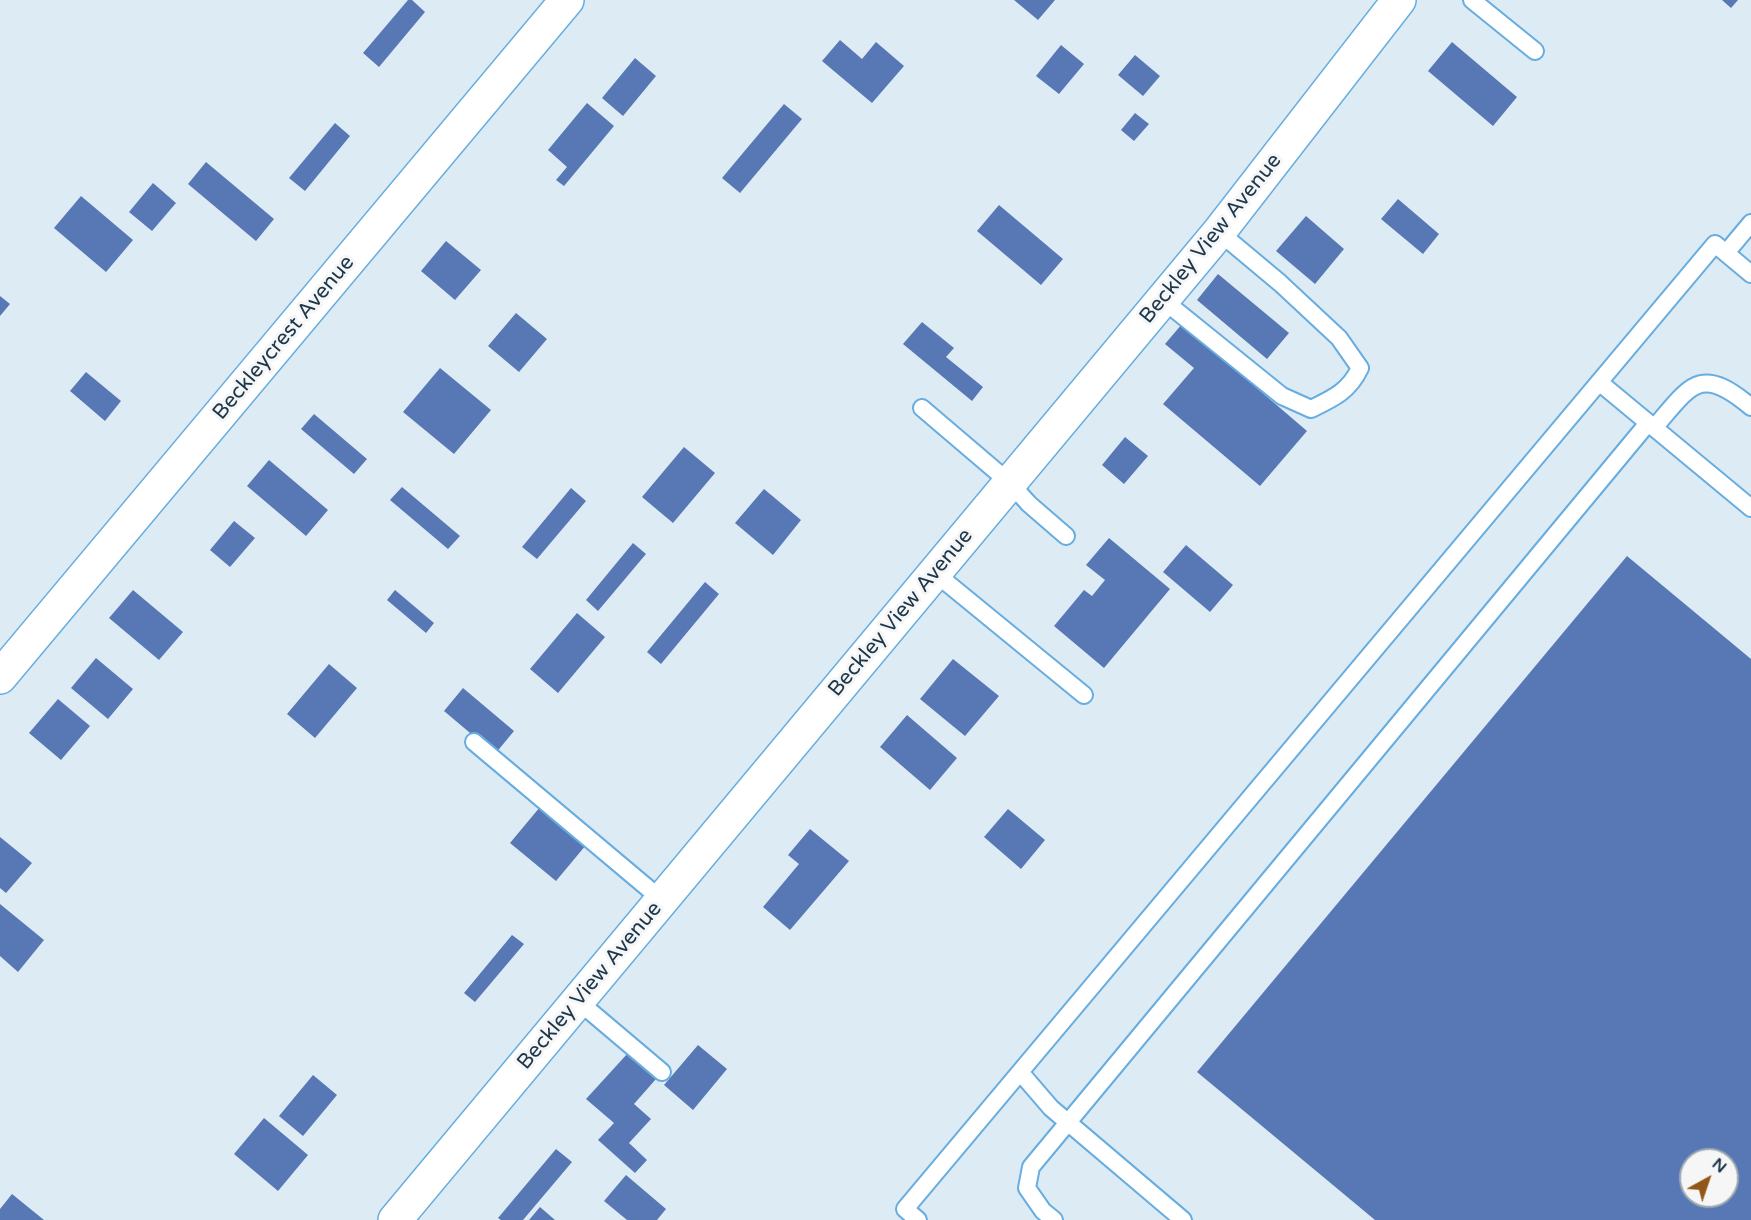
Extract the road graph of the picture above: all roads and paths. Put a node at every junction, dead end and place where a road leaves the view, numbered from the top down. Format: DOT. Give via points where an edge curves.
graph roads {
  1 [pos="567,0"];
  2 [pos="1400,0"];
  3 [pos="1472,0"];
  4 [pos="1534,51"];
  5 [pos="1751,223"];
  6 [pos="1219,232"];
  7 [pos="1726,253"];
  8 [pos="1751,274"];
  9 [pos="1163,300"];
  10 [pos="1599,382"];
  11 [pos="1751,407"];
  12 [pos="922,408"];
  13 [pos="1651,425"];
  14 [pos="1010,483"];
  15 [pos="1751,508"];
  16 [pos="1066,536"];
  17 [pos="935,573"];
  18 [pos="0,677"];
  19 [pos="1084,695"];
  20 [pos="474,742"];
  21 [pos="662,900"];
  22 [pos="578,1001"];
  23 [pos="662,1071"];
  24 [pos="1020,1072"];
  25 [pos="1067,1122"];
  26 [pos="395,1220"];
  27 [pos="918,1220"];
  28 [pos="1054,1220"];
  29 [pos="1183,1220"];
  1 -- 18 [label="street, Beckleycrest Avenue"];
  2 -- 6 [label="street, Beckley View Avenue"];
  3 -- 4 [label="lane"];
  5 -- 7 [label="lane"];
  6 -- 9 [label="street, Beckley View Avenue"];
  6 -- 9 [label="lane" via="1340,338 1360,368 1354,381 1337,397 1311,409 1282,396"];
  7 -- 8 [label="lane"];
  7 -- 10 [label="lane" via="1715,244"];
  9 -- 14 [label="street, Beckley View Avenue"];
  10 -- 13 [label="lane"];
  10 -- 24 [label="lane"];
  11 -- 13 [label="lane" via="1716,383 1698,384"];
  12 -- 14 [label="lane"];
  13 -- 15 [label="lane"];
  13 -- 25 [label="lane"];
  14 -- 16 [label="lane"];
  14 -- 17 [label="street, Beckley View Avenue"];
  17 -- 19 [label="lane"];
  17 -- 21 [label="street, Beckley View Avenue"];
  20 -- 21 [label="lane"];
  21 -- 22 [label="street, Beckley View Avenue"];
  22 -- 23 [label="lane"];
  22 -- 26 [label="street, Beckley View Avenue"];
  24 -- 25 [label="lane"];
  24 -- 27 [label="lane" via="905,1209"];
  25 -- 28 [label="lane" via="1031,1167 1027,1188"];
  25 -- 29 [label="lane"];
}
